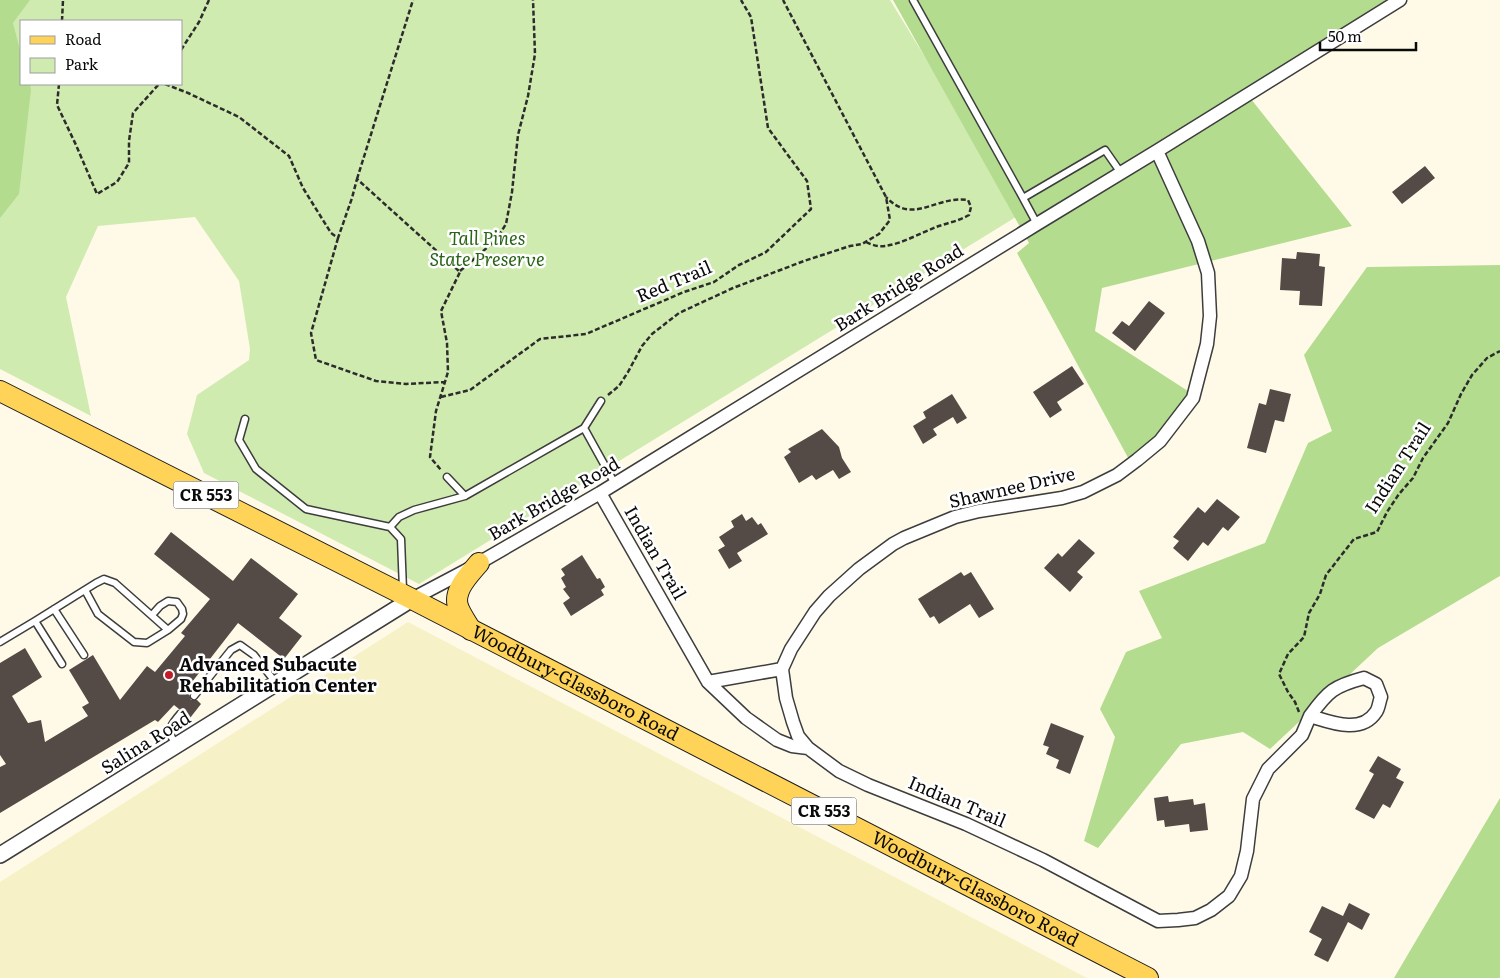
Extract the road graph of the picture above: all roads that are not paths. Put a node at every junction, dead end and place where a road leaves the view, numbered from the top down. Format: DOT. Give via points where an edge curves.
graph roads {
  1 [pos="913,0"];
  2 [pos="1400,0"];
  3 [pos="1157,152"];
  4 [pos="1120,173"];
  5 [pos="1023,198"];
  6 [pos="1037,224"];
  7 [pos="0,391"];
  8 [pos="601,401"];
  9 [pos="245,419"];
  10 [pos="584,428"];
  11 [pos="447,477"];
  12 [pos="615,484"];
  13 [pos="600,493"];
  14 [pos="465,496"];
  15 [pos="390,527"];
  16 [pos="479,563"];
  17 [pos="85,590"];
  18 [pos="408,596"];
  19 [pos="54,609"];
  20 [pos="152,615"];
  21 [pos="35,621"];
  22 [pos="168,630"];
  23 [pos="471,630"];
  24 [pos="0,642"];
  25 [pos="84,655"];
  26 [pos="62,664"];
  27 [pos="782,669"];
  28 [pos="708,682"];
  29 [pos="276,683"];
  30 [pos="194,696"];
  31 [pos="180,714"];
  32 [pos="1305,715"];
  33 [pos="176,746"];
  34 [pos="808,748"];
  35 [pos="0,855"];
  36 [pos="1148,978"];
  1 -- 5 [label="lane"];
  2 -- 3 [label="street, Bark Bridge Road"];
  3 -- 4 [label="street, Bark Bridge Road"];
  3 -- 27 [label="street, Shawnee Drive" via="1198,241 1208,273 1210,316 1207,344 1193,398 1160,440 1137,460 1117,475 1083,492 955,517 893,544 829,596 791,649"];
  4 -- 5 [label="lane" via="1105,150"];
  4 -- 6 [label="street, Bark Bridge Road"];
  5 -- 6 [label="lane"];
  6 -- 12 [label="street, Bark Bridge Road"];
  7 -- 18 [label="main road, Woodbury-Glassboro Road / CR 553"];
  8 -- 10 [label="lane"];
  9 -- 15 [label="lane" via="239,440 256,469 306,509"];
  10 -- 12 [label="lane"];
  10 -- 14 [label="lane"];
  11 -- 14 [label="lane"];
  12 -- 13 [label="street, Bark Bridge Road"];
  13 -- 16 [label="street, Bark Bridge Road"];
  13 -- 28 [label="street, Indian Trail"];
  14 -- 15 [label="lane" via="414,510"];
  15 -- 18 [label="lane" via="401,539"];
  16 -- 18 [label="street, Bark Bridge Road"];
  16 -- 23 [label="main road" via="460,588 456,600"];
  17 -- 19 [label="lane"];
  17 -- 20 [label="lane" via="104,579 115,583"];
  17 -- 22 [label="lane" via="98,614 134,642 148,643"];
  18 -- 23 [label="main road, Woodbury-Glassboro Road / CR 553"];
  18 -- 29 [label="street, Salina Road"];
  19 -- 21 [label="lane"];
  19 -- 25 [label="lane"];
  20 -- 22 [label="lane"];
  20 -- 22 [label="lane" via="168,601 177,602 183,614"];
  21 -- 24 [label="lane"];
  21 -- 26 [label="lane"];
  23 -- 36 [label="main road, Woodbury-Glassboro Road / CR 553"];
  27 -- 28 [label="street"];
  27 -- 34 [label="street" via="793,722 798,736"];
  28 -- 34 [label="street, Indian Trail" via="746,718 777,740"];
  29 -- 30 [label="lane" via="254,655 240,645 231,650"];
  29 -- 33 [label="street, Salina Road"];
  31 -- 33 [label="lane" via="169,728"];
  32 -- 32 [label="street" via="1338,724 1358,725 1376,712 1381,697 1376,684 1364,678 1334,689"];
  32 -- 34 [label="street, Indian Trail" via="1302,735 1268,770 1253,800 1241,876 1229,896 1211,910 1178,920 1158,921 1043,860 839,771"];
  33 -- 35 [label="street, Salina Road"];
}
